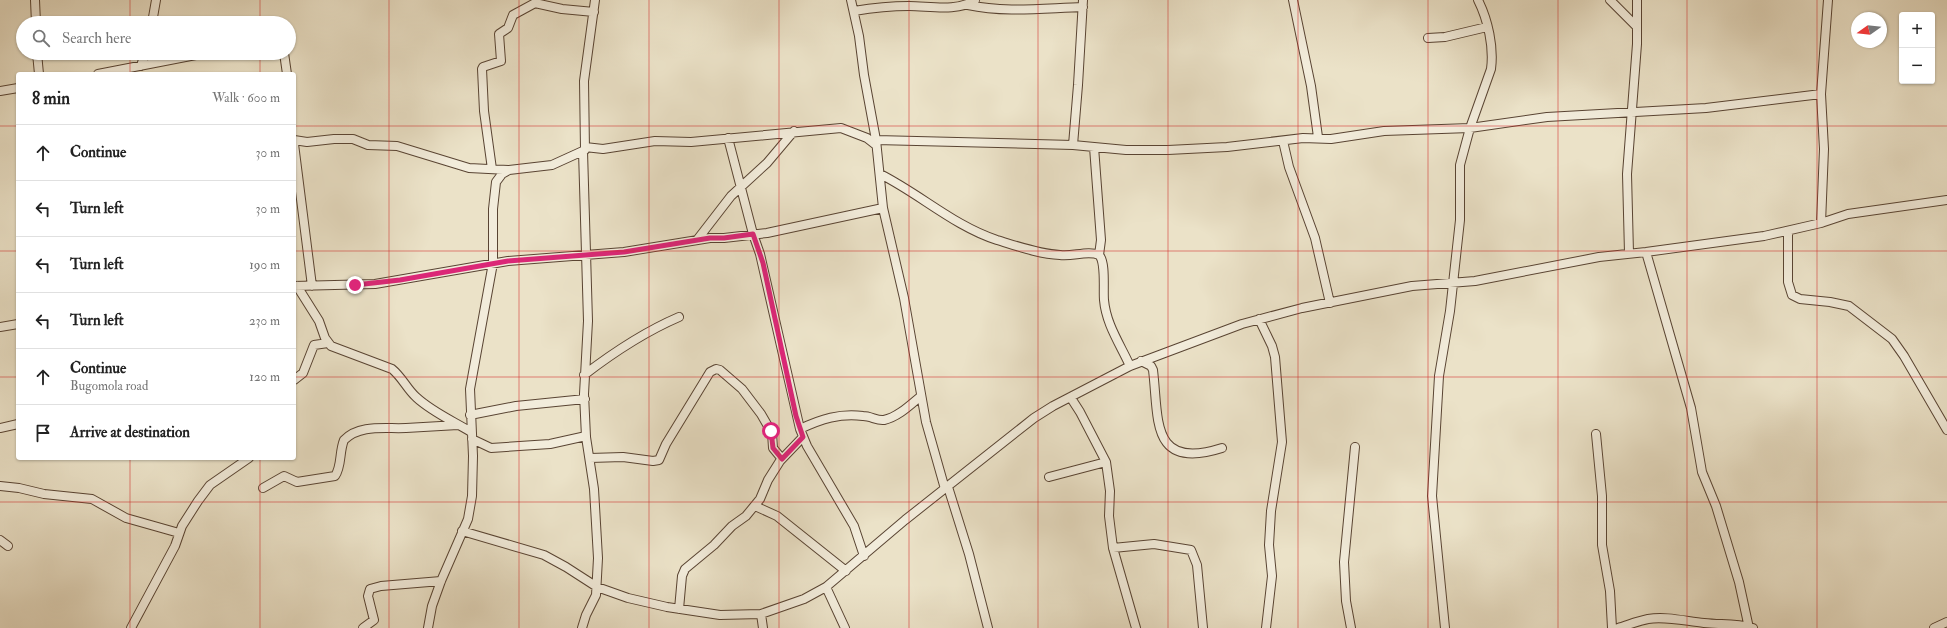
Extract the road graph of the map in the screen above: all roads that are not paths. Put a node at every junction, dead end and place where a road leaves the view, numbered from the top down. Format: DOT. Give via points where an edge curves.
graph roads {
  1 [pos="35,0"];
  2 [pos="156,0"];
  3 [pos="596,0"];
  4 [pos="851,0"];
  5 [pos="1293,0"];
  6 [pos="1478,0"];
  7 [pos="1610,0"];
  8 [pos="1637,0"];
  9 [pos="1828,0"];
  10 [pos="972,2"];
  11 [pos="1083,3"];
  12 [pos="854,10"];
  13 [pos="594,12"];
  14 [pos="36,16"];
  15 [pos="153,16"];
  16 [pos="1636,26"];
  17 [pos="1487,28"];
  18 [pos="1428,38"];
  19 [pos="38,60"];
  20 [pos="143,60"];
  21 [pos="171,60"];
  22 [pos="285,60"];
  23 [pos="141,66"];
  24 [pos="39,72"];
  25 [pos="109,72"];
  26 [pos="286,72"];
  27 [pos="16,88"];
  28 [pos="0,91"];
  29 [pos="1821,94"];
  30 [pos="1631,113"];
  31 [pos="1470,128"];
  32 [pos="794,131"];
  33 [pos="1318,137"];
  34 [pos="728,138"];
  35 [pos="296,140"];
  36 [pos="1283,141"];
  37 [pos="876,142"];
  38 [pos="1073,146"];
  39 [pos="1094,147"];
  40 [pos="584,149"];
  41 [pos="296,160"];
  42 [pos="492,169"];
  43 [pos="509,170"];
  44 [pos="880,174"];
  45 [pos="740,187"];
  46 [pos="1947,200"];
  47 [pos="883,208"];
  48 [pos="1821,223"];
  49 [pos="1788,231"];
  50 [pos="753,234"];
  51 [pos="697,240"];
  52 [pos="1646,252"];
  53 [pos="1629,254"];
  54 [pos="586,255"];
  55 [pos="1099,255"];
  56 [pos="493,264"];
  57 [pos="1452,282"];
  58 [pos="296,286"];
  59 [pos="312,286"];
  60 [pos="1330,303"];
  61 [pos="679,317"];
  62 [pos="1259,319"];
  63 [pos="16,324"];
  64 [pos="0,327"];
  65 [pos="328,343"];
  66 [pos="1141,362"];
  67 [pos="1130,366"];
  68 [pos="584,376"];
  69 [pos="296,378"];
  70 [pos="921,396"];
  71 [pos="1071,398"];
  72 [pos="585,399"];
  73 [pos="470,415"];
  74 [pos="16,424"];
  75 [pos="459,425"];
  76 [pos="0,428"];
  77 [pos="800,429"];
  78 [pos="1947,430"];
  79 [pos="1596,434"];
  80 [pos="472,435"];
  81 [pos="586,436"];
  82 [pos="803,437"];
  83 [pos="1354,447"];
  84 [pos="1222,448"];
  85 [pos="590,458"];
  86 [pos="782,459"];
  87 [pos="246,460"];
  88 [pos="1106,462"];
  89 [pos="1049,477"];
  90 [pos="0,486"];
  91 [pos="263,488"];
  92 [pos="947,488"];
  93 [pos="755,506"];
  94 [pos="462,531"];
  95 [pos="179,532"];
  96 [pos="0,540"];
  97 [pos="8,546"];
  98 [pos="1113,548"];
  99 [pos="864,556"];
  100 [pos="846,570"];
  101 [pos="441,582"];
  102 [pos="596,587"];
  103 [pos="826,587"];
  104 [pos="679,609"];
  105 [pos="761,614"];
  106 [pos="1947,622"];
  107 [pos="1702,626"];
  108 [pos="131,628"];
  109 [pos="363,628"];
  110 [pos="428,628"];
  111 [pos="582,628"];
  112 [pos="763,628"];
  113 [pos="845,628"];
  114 [pos="988,628"];
  115 [pos="1136,628"];
  116 [pos="1203,628"];
  117 [pos="1266,628"];
  118 [pos="1351,628"];
  119 [pos="1445,628"];
  120 [pos="1612,628"];
  121 [pos="1618,628"];
  122 [pos="1750,628"];
  123 [pos="1934,628"];
  1 -- 14 [label="street"];
  2 -- 15 [label="street"];
  3 -- 13 [label="street"];
  4 -- 12 [label="street"];
  5 -- 33 [label="street" via="1311,86"];
  6 -- 17 [label="street"];
  7 -- 16 [label="street"];
  8 -- 16 [label="street"];
  9 -- 29 [label="street"];
  10 -- 11 [label="street" via="980,7 1016,8"];
  10 -- 12 [label="street" via="953,7 910,6"];
  11 -- 38 [label="street"];
  12 -- 37 [label="street"];
  13 -- 40 [label="street" via="584,81"];
  13 -- 42 [label="street" via="533,3 513,14 508,28 499,34 500,62 482,68 484,111"];
  16 -- 30 [label="street" via="1637,44"];
  17 -- 18 [label="street" via="1445,38"];
  17 -- 31 [label="street" via="1491,69"];
  19 -- 24 [label="street"];
  20 -- 23 [label="street"];
  21 -- 23 [label="street"];
  22 -- 26 [label="street"];
  23 -- 25 [label="street"];
  27 -- 28 [label="street"];
  29 -- 30 [label="street" via="1706,108"];
  29 -- 48 [label="street" via="1824,149"];
  30 -- 31 [label="street" via="1547,117"];
  30 -- 53 [label="street" via="1627,174"];
  31 -- 33 [label="street" via="1384,131 1336,138"];
  31 -- 57 [label="street" via="1460,165 1460,220"];
  32 -- 34 [label="street"];
  32 -- 37 [label="street" via="841,128"];
  32 -- 45 [label="street" via="767,163"];
  33 -- 36 [label="street"];
  34 -- 40 [label="street" via="691,142 655,141"];
  34 -- 45 [label="street"];
  35 -- 42 [label="street" via="350,139 368,145 397,146 469,168"];
  36 -- 39 [label="street" via="1226,148 1168,150"];
  36 -- 60 [label="street" via="1289,166 1315,238"];
  37 -- 38 [label="street"];
  37 -- 44 [label="street"];
  38 -- 39 [label="street"];
  39 -- 55 [label="street" via="1101,240"];
  40 -- 43 [label="street" via="552,164"];
  40 -- 54 [label="street"];
  41 -- 59 [label="street"];
  42 -- 43 [label="street"];
  43 -- 56 [label="street" via="496,182 493,209"];
  44 -- 47 [label="street"];
  44 -- 55 [label="street" via="953,219 995,240 1058,255"];
  45 -- 50 [label="street"];
  45 -- 51 [label="street"];
  46 -- 48 [label="street" via="1848,214"];
  47 -- 50 [label="street"];
  47 -- 70 [label="street" via="904,298"];
  48 -- 49 [label="street"];
  49 -- 52 [label="street"];
  49 -- 78 [label="street" via="1788,282 1792,295 1800,299 1850,306 1892,339"];
  50 -- 51 [label="street"];
  50 -- 77 [label="street" via="762,260"];
  51 -- 54 [label="street" via="624,252"];
  52 -- 53 [label="street"];
  52 -- 122 [label="street" via="1691,408 1702,472 1716,506"];
  53 -- 57 [label="street" via="1599,257 1475,281"];
  54 -- 56 [label="street"];
  54 -- 68 [label="street" via="588,321"];
  55 -- 67 [label="street" via="1103,264 1106,316"];
  56 -- 59 [label="street" via="375,284"];
  56 -- 73 [label="street" via="470,389"];
  57 -- 60 [label="street" via="1412,286"];
  57 -- 119 [label="street" via="1450,311 1440,364 1432,484"];
  58 -- 59 [label="street"];
  58 -- 65 [label="street" via="319,320"];
  60 -- 62 [label="street"];
  61 -- 68 [label="street" via="630,342"];
  62 -- 66 [label="street"];
  62 -- 117 [label="street" via="1275,357 1282,442 1271,511 1269,545 1272,576"];
  63 -- 64 [label="street"];
  65 -- 69 [label="street" via="314,344 302,373"];
  65 -- 75 [label="street" via="392,369 414,396"];
  66 -- 67 [label="street"];
  66 -- 84 [label="street" via="1151,366 1153,370 1158,427 1165,441 1172,448 1192,455"];
  67 -- 71 [label="street"];
  68 -- 72 [label="street"];
  70 -- 77 [label="street" via="889,418 876,420 848,414 829,417"];
  70 -- 92 [label="street" via="926,422"];
  71 -- 88 [label="street"];
  71 -- 92 [label="street" via="1034,418"];
  72 -- 73 [label="street" via="516,406"];
  72 -- 81 [label="street"];
  73 -- 80 [label="street"];
  74 -- 76 [label="street"];
  75 -- 80 [label="street"];
  75 -- 91 [label="street" via="361,430 344,440 335,476 297,482 284,476"];
  77 -- 82 [label="street"];
  79 -- 120 [label="street" via="1602,496 1602,545 1610,591"];
  80 -- 81 [label="street" via="491,448 550,444"];
  80 -- 94 [label="street" via="472,496 468,519"];
  81 -- 85 [label="street"];
  82 -- 86 [label="street"];
  82 -- 99 [label="street" via="854,526"];
  83 -- 118 [label="street" via="1344,562 1346,600"];
  85 -- 86 [label="street" via="659,460 710,372 716,369 742,389 751,400 771,431 773,448"];
  85 -- 102 [label="street" via="598,558"];
  86 -- 93 [label="street"];
  87 -- 95 [label="street" via="210,485"];
  88 -- 89 [label="street"];
  88 -- 98 [label="street"];
  90 -- 95 [label="street" via="92,499 126,518"];
  92 -- 99 [label="street"];
  92 -- 114 [label="street" via="973,569"];
  93 -- 100 [label="street" via="777,516"];
  93 -- 104 [label="street" via="685,569"];
  94 -- 101 [label="street"];
  94 -- 102 [label="street" via="544,555"];
  95 -- 108 [label="street" via="175,546"];
  96 -- 97 [label="street"];
  98 -- 115 [label="street"];
  98 -- 116 [label="street" via="1154,544 1191,550 1197,564"];
  99 -- 100 [label="street"];
  100 -- 103 [label="street"];
  101 -- 109 [label="street" via="370,589 368,596 374,620"];
  101 -- 110 [label="street" via="432,606"];
  102 -- 104 [label="street" via="628,598"];
  102 -- 111 [label="street" via="594,601"];
  103 -- 105 [label="street" via="804,600"];
  103 -- 113 [label="street"];
  104 -- 105 [label="street" via="720,615"];
  105 -- 112 [label="street"];
  106 -- 123 [label="street"];
  107 -- 121 [label="street" via="1689,620 1656,618"];
  107 -- 122 [label="street" via="1728,623"];
}
